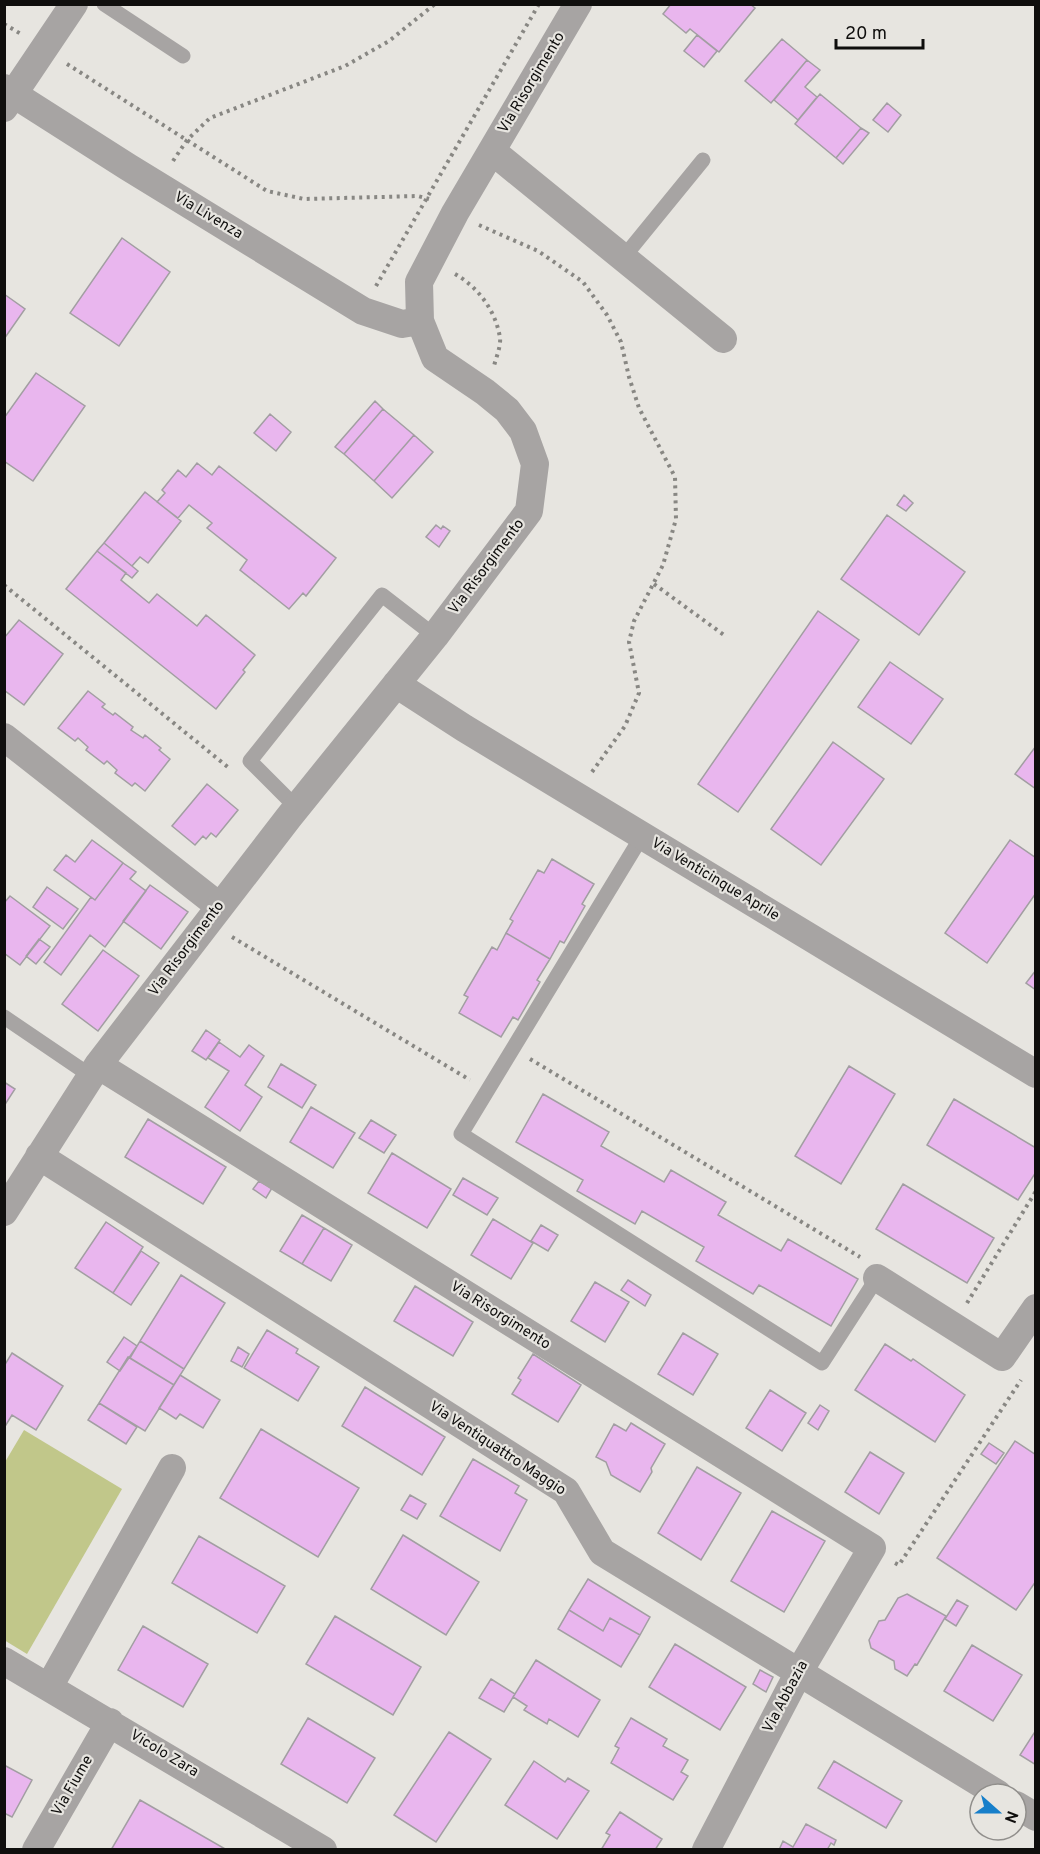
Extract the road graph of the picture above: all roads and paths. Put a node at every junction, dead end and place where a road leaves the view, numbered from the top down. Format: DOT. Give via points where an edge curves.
graph roads {
  1 [pos="74,4"];
  2 [pos="104,4"];
  3 [pos="435,4"];
  4 [pos="539,4"];
  5 [pos="578,4"];
  6 [pos="183,56"];
  7 [pos="8,97"];
  8 [pos="492,151"];
  9 [pos="704,160"];
  10 [pos="168,168"];
  11 [pos="624,258"];
  12 [pos="430,260"];
  13 [pos="374,290"];
  14 [pos="420,321"];
  15 [pos="723,339"];
  16 [pos="485,392"];
  17 [pos="654,584"];
  18 [pos="4,585"];
  19 [pos="724,635"];
  20 [pos="435,636"];
  21 [pos="396,684"];
  22 [pos="4,737"];
  23 [pos="234,772"];
  24 [pos="296,807"];
  25 [pos="642,836"];
  26 [pos="219,906"];
  27 [pos="226,934"];
  28 [pos="4,1017"];
  29 [pos="513,1049"];
  30 [pos="95,1070"];
  31 [pos="1035,1074"];
  32 [pos="479,1086"];
  33 [pos="39,1156"];
  34 [pos="1035,1191"];
  35 [pos="4,1212"];
  36 [pos="872,1270"];
  37 [pos="965,1306"];
  38 [pos="1035,1308"];
  39 [pos="1002,1357"];
  40 [pos="172,1468"];
  41 [pos="872,1548"];
  42 [pos="4,1661"];
  43 [pos="798,1672"];
  44 [pos="50,1687"];
  45 [pos="110,1722"];
  46 [pos="978,1782"];
  47 [pos="36,1850"];
  48 [pos="322,1850"];
  49 [pos="706,1850"];
  1 -- 7 [label="street"];
  2 -- 6 [label="lane"];
  3 -- 10 [label="path" via="389,40 345,66 210,118 187,140"];
  4 -- 13 [label="path"];
  5 -- 8 [label="street, Via Risorgimento"];
  7 -- 14 [label="street, Via Livenza" via="363,311 402,324"];
  8 -- 11 [label="street"];
  8 -- 12 [label="street, Via Risorgimento"];
  9 -- 11 [label="lane"];
  11 -- 15 [label="street"];
  12 -- 14 [label="street, Via Risorgimento" via="418,282"];
  12 -- 16 [label="path" via="475,288 491,311 500,340"];
  14 -- 16 [label="street, Via Risorgimento" via="435,358"];
  16 -- 20 [label="street, Via Risorgimento" via="523,431 535,464 529,511"];
  17 -- 19 [label="path"];
  18 -- 23 [label="path"];
  20 -- 21 [label="street, Via Risorgimento"];
  20 -- 24 [label="lane" via="382,595 250,761"];
  21 -- 24 [label="street, Via Risorgimento"];
  21 -- 25 [label="street, Via Venticinque Aprile"];
  22 -- 26 [label="street"];
  24 -- 26 [label="street, Via Risorgimento"];
  25 -- 29 [label="lane"];
  25 -- 31 [label="street, Via Venticinque Aprile"];
  26 -- 30 [label="street, Via Risorgimento"];
  27 -- 32 [label="path"];
  28 -- 30 [label="lane"];
  29 -- 36 [label="path"];
  29 -- 36 [label="lane" via="461,1134 822,1363"];
  30 -- 33 [label="street, Via Risorgimento"];
  30 -- 41 [label="street, Via Risorgimento"];
  33 -- 35 [label="street, Via Risorgimento"];
  33 -- 43 [label="street, Via Ventiquattro Maggio" via="566,1491 602,1552"];
  34 -- 37 [label="path"];
  36 -- 39 [label="street"];
  38 -- 39 [label="street"];
  39 -- 41 [label="path" via="1024,1375 899,1566"];
  40 -- 44 [label="street"];
  41 -- 43 [label="street, Via Abbazia"];
  42 -- 44 [label="street, Vicolo Zara"];
  43 -- 46 [label="street, Via Ventiquattro Maggio"];
  43 -- 49 [label="street, Via Abbazia"];
  44 -- 45 [label="street, Vicolo Zara"];
  45 -- 47 [label="street, Via Fiume"];
  45 -- 48 [label="street, Vicolo Zara"];
}
